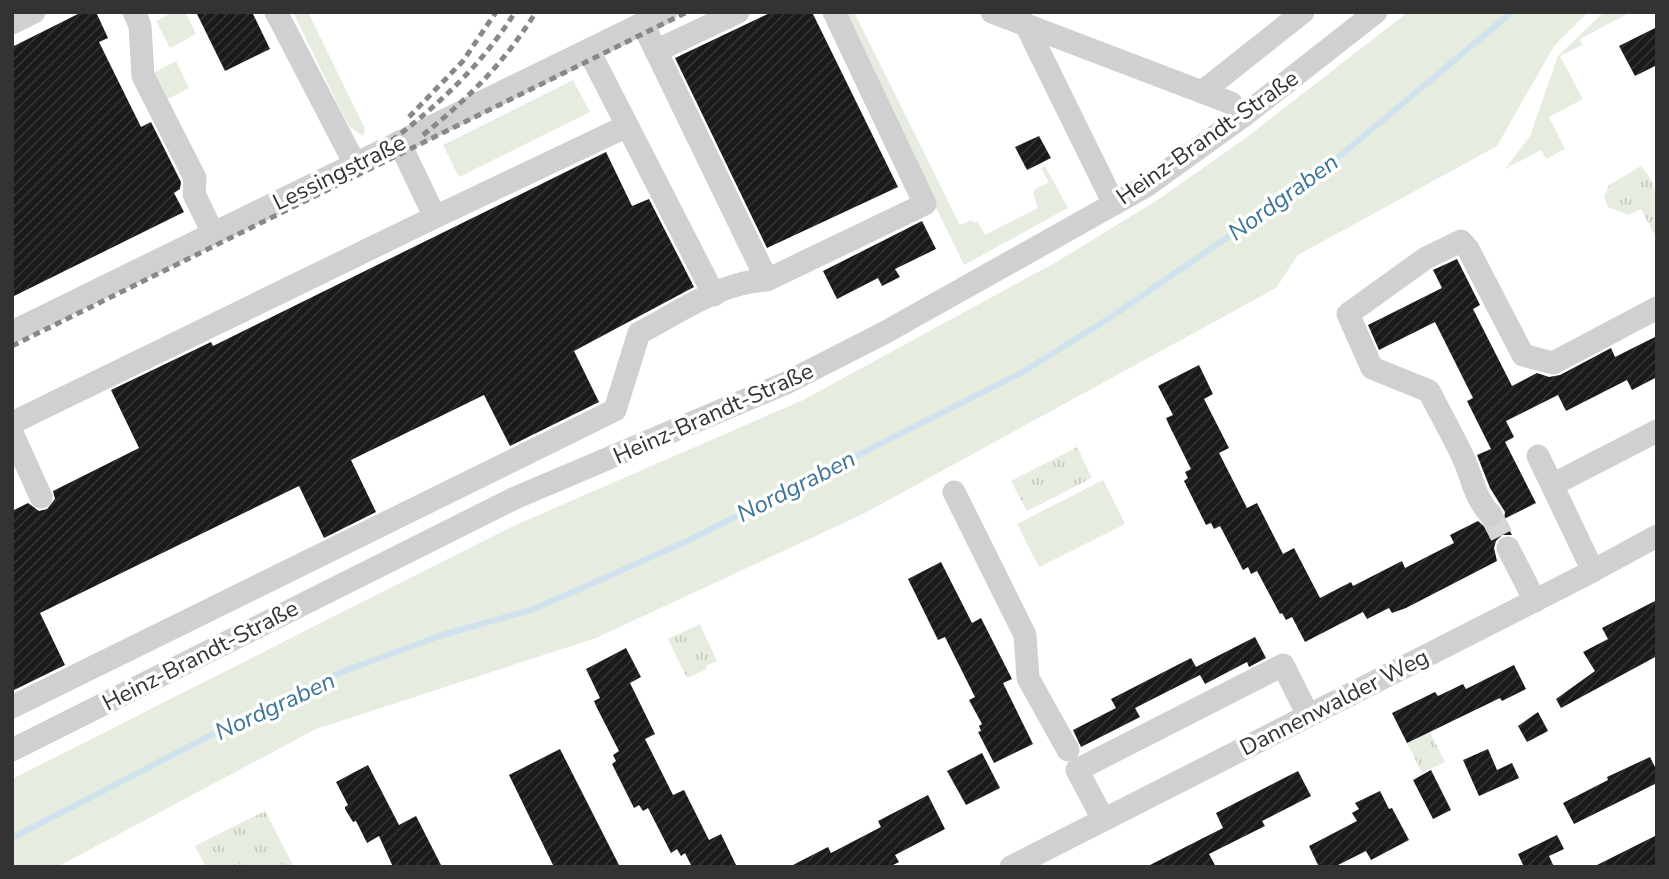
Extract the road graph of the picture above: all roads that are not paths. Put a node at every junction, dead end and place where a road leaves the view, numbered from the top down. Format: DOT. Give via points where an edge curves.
graph roads {
  1 [pos="34,12"];
  2 [pos="134,12"];
  3 [pos="276,12"];
  4 [pos="666,12"];
  5 [pos="738,12"];
  6 [pos="834,12"];
  7 [pos="992,12"];
  8 [pos="1303,12"];
  9 [pos="1376,12"];
  10 [pos="12,23"];
  11 [pos="643,24"];
  12 [pos="1026,25"];
  13 [pos="589,51"];
  14 [pos="656,51"];
  15 [pos="1202,92"];
  16 [pos="1242,117"];
  17 [pos="627,126"];
  18 [pos="399,142"];
  19 [pos="355,164"];
  20 [pos="1114,204"];
  21 [pos="435,217"];
  22 [pos="214,233"];
  23 [pos="767,280"];
  24 [pos="713,295"];
  25 [pos="1657,308"];
  26 [pos="12,332"];
  27 [pos="12,424"];
  28 [pos="1657,431"];
  29 [pos="12,433"];
  30 [pos="1538,456"];
  31 [pos="954,492"];
  32 [pos="41,497"];
  33 [pos="1554,497"];
  34 [pos="1491,515"];
  35 [pos="1657,536"];
  36 [pos="1508,548"];
  37 [pos="1593,571"];
  38 [pos="1535,601"];
  39 [pos="12,707"];
  40 [pos="1308,715"];
  41 [pos="12,750"];
  42 [pos="1068,750"];
  43 [pos="1103,819"];
  44 [pos="1011,867"];
  1 -- 10 [label="street"];
  2 -- 22 [label="street" via="141,26 143,76 195,178 194,194"];
  3 -- 19 [label="street"];
  4 -- 11 [label="street, Lessingstraße"];
  5 -- 14 [label="street"];
  6 -- 23 [label="street" via="925,204"];
  7 -- 12 [label="street"];
  8 -- 15 [label="street"];
  9 -- 16 [label="street, Heinz-Brandt-Straße"];
  11 -- 13 [label="street, Lessingstraße"];
  11 -- 14 [label="street"];
  12 -- 15 [label="street"];
  12 -- 20 [label="street"];
  13 -- 17 [label="street"];
  13 -- 18 [label="street, Lessingstraße"];
  14 -- 23 [label="street"];
  15 -- 16 [label="street" via="1231,103"];
  16 -- 20 [label="street, Heinz-Brandt-Straße"];
  17 -- 21 [label="street"];
  17 -- 24 [label="street"];
  18 -- 19 [label="street, Lessingstraße"];
  18 -- 21 [label="street"];
  19 -- 22 [label="street, Lessingstraße"];
  20 -- 41 [label="street, Heinz-Brandt-Straße" via="786,383 515,498"];
  21 -- 27 [label="street"];
  22 -- 26 [label="street, Lessingstraße"];
  23 -- 24 [label="street" via="748,280"];
  24 -- 39 [label="street" via="639,333 615,410"];
  25 -- 34 [label="street" via="1553,363 1523,355 1461,241 1426,258 1348,314 1372,368 1429,391"];
  28 -- 33 [label="street"];
  29 -- 32 [label="street"];
  30 -- 33 [label="street"];
  31 -- 42 [label="street" via="1025,635 1028,677"];
  33 -- 37 [label="street"];
  35 -- 37 [label="street, Dannenwalder Weg"];
  36 -- 38 [label="street"];
  37 -- 38 [label="street, Dannenwalder Weg"];
  38 -- 40 [label="street, Dannenwalder Weg"];
  40 -- 43 [label="street, Dannenwalder Weg"];
  40 -- 43 [label="street" via="1283,665 1077,769"];
  43 -- 44 [label="street, Dannenwalder Weg"];
}
